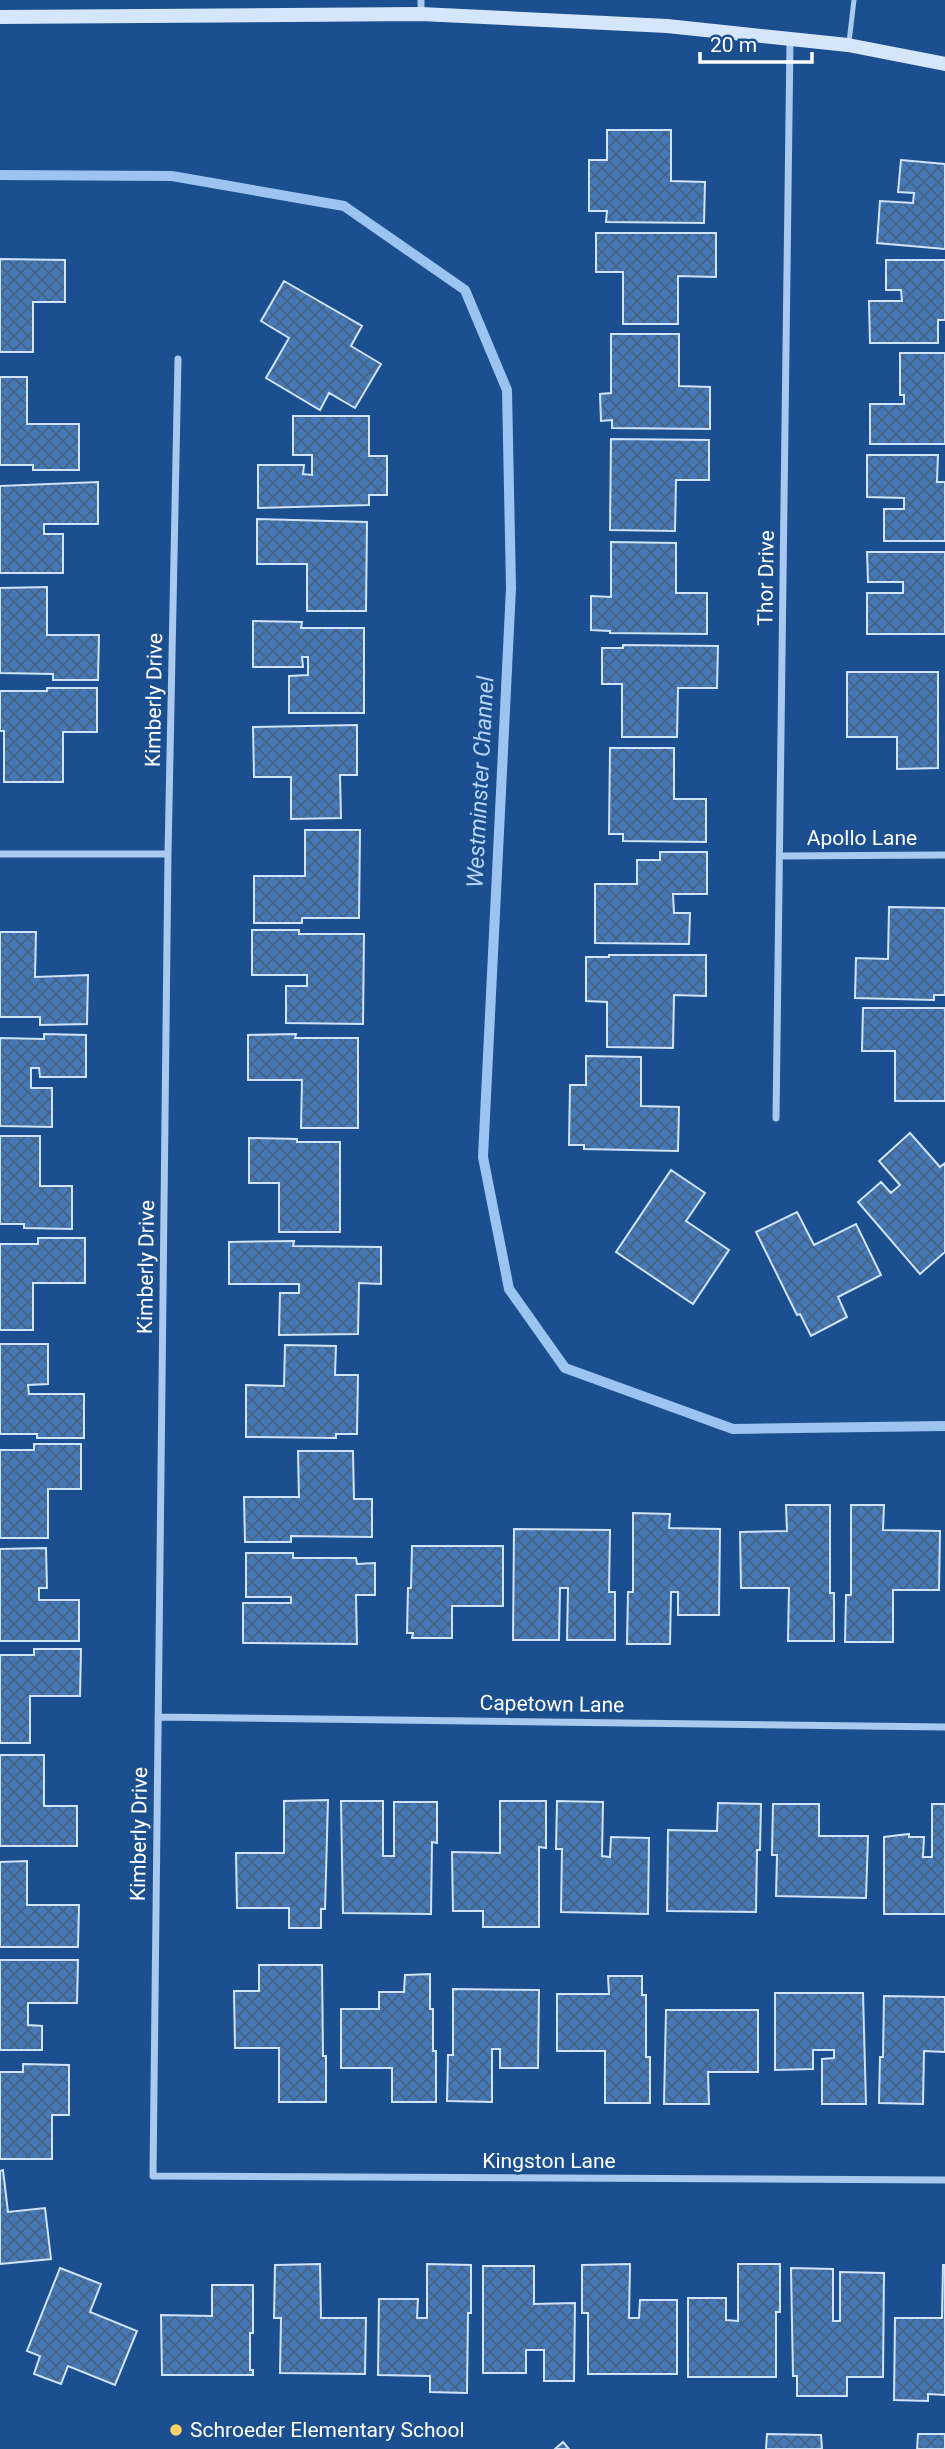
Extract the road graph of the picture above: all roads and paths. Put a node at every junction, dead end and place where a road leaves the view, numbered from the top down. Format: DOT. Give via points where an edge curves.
graph roads {
  1 [pos="854,0"];
  2 [pos="421,7"];
  3 [pos="0,17"];
  4 [pos="790,39"];
  5 [pos="848,45"];
  6 [pos="945,64"];
  7 [pos="178,359"];
  8 [pos="0,854"];
  9 [pos="168,854"];
  10 [pos="945,855"];
  11 [pos="780,856"];
  12 [pos="776,1118"];
  13 [pos="158,1717"];
  14 [pos="945,1727"];
  15 [pos="153,2176"];
  16 [pos="945,2180"];
  1 -- 5 [label="lane"];
  2 -- 3 [label="main road"];
  2 -- 4 [label="main road"];
  4 -- 5 [label="main road"];
  4 -- 11 [label="street, Thor Drive"];
  5 -- 6 [label="main road"];
  7 -- 9 [label="street, Kimberly Drive"];
  8 -- 9 [label="street"];
  9 -- 13 [label="street, Kimberly Drive"];
  10 -- 11 [label="street, Apollo Lane"];
  11 -- 12 [label="street, Thor Drive"];
  13 -- 14 [label="street, Capetown Lane"];
  13 -- 15 [label="street, Kimberly Drive"];
  15 -- 16 [label="street, Kingston Lane"];
}
